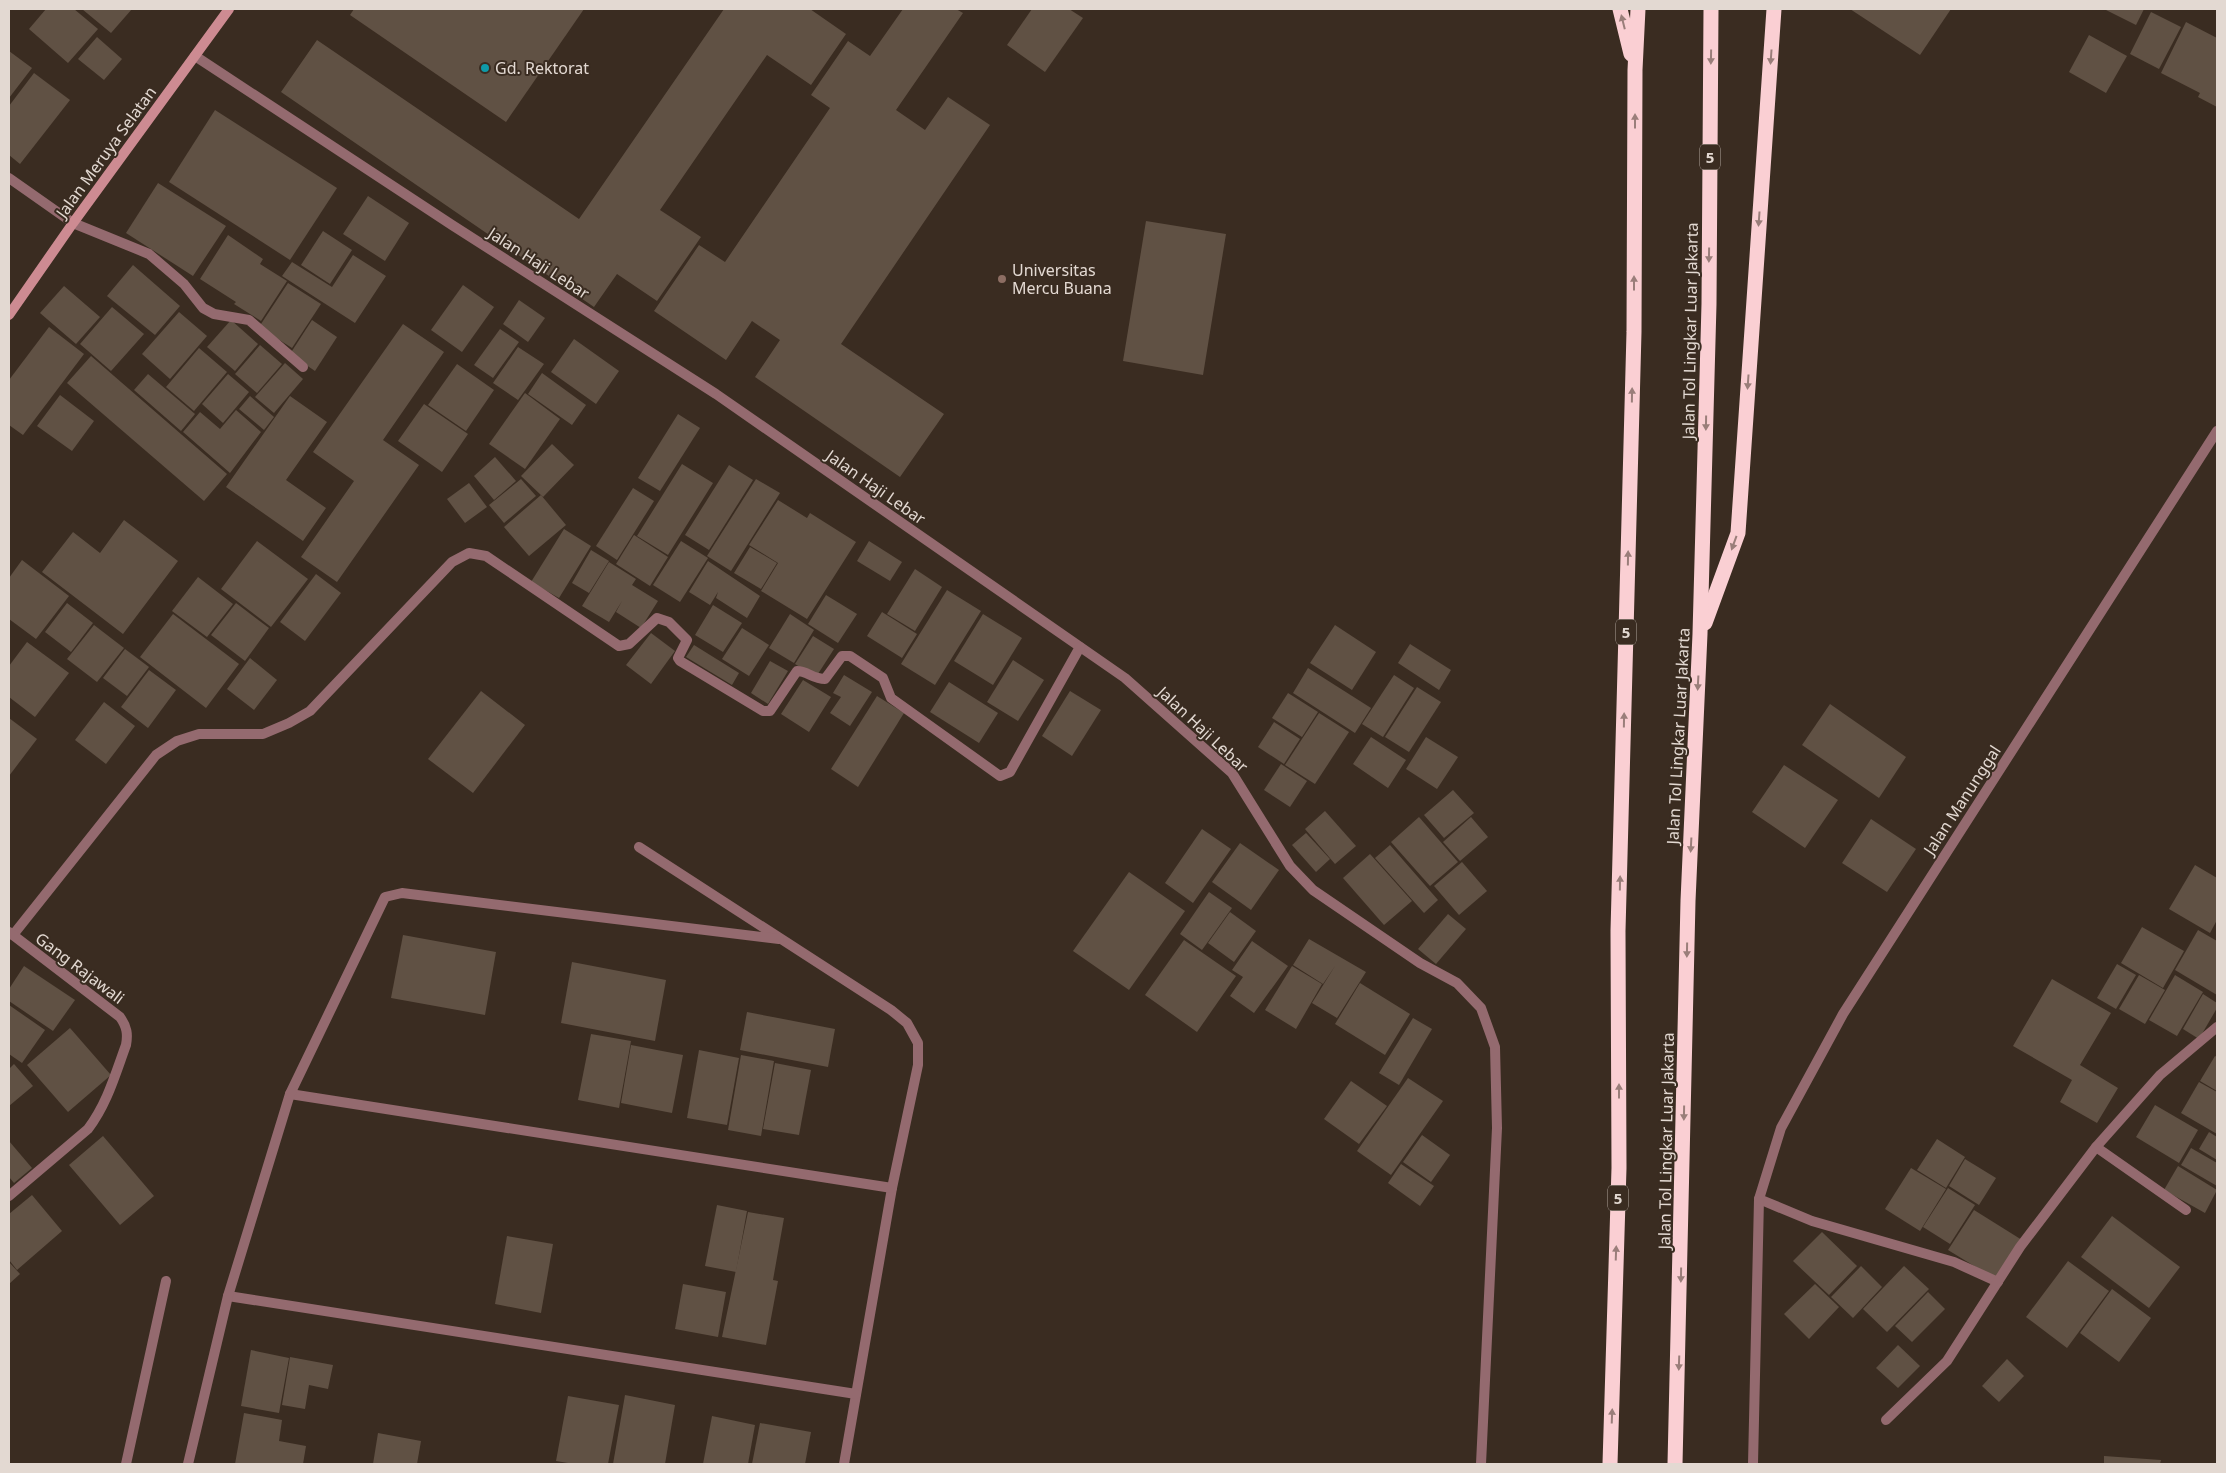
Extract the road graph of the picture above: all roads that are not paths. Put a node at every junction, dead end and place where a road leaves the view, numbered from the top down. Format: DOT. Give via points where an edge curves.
graph roads {
  1 [pos="229,9"];
  2 [pos="1620,9"];
  3 [pos="1638,9"];
  4 [pos="1711,9"];
  5 [pos="1774,9"];
  6 [pos="195,56"];
  7 [pos="1635,70"];
  8 [pos="9,178"];
  9 [pos="73,223"];
  10 [pos="9,315"];
  11 [pos="303,367"];
  12 [pos="2217,431"];
  13 [pos="1700,634"];
  14 [pos="1080,647"];
  15 [pos="640,847"];
  16 [pos="11,934"];
  17 [pos="779,939"];
  18 [pos="2217,1027"];
  19 [pos="290,1094"];
  20 [pos="2096,1147"];
  21 [pos="892,1188"];
  22 [pos="9,1196"];
  23 [pos="1759,1199"];
  24 [pos="2186,1210"];
  25 [pos="166,1281"];
  26 [pos="1998,1282"];
  27 [pos="228,1296"];
  28 [pos="856,1394"];
  29 [pos="1886,1420"];
  30 [pos="126,1464"];
  31 [pos="188,1464"];
  32 [pos="844,1464"];
  33 [pos="1481,1464"];
  34 [pos="1610,1464"];
  35 [pos="1675,1464"];
  36 [pos="1753,1464"];
  1 -- 6 [label="main road, Jalan Meruya Selatan"];
  7 -- 2 [label="highway, one-way"];
  3 -- 7 [label="highway, 5"];
  4 -- 13 [label="highway, Jalan Tol Lingkar Luar Jakarta / 5, one-way" via="1709,304"];
  5 -- 13 [label="highway, one-way" via="1738,533"];
  6 -- 9 [label="main road, Jalan Meruya Selatan"];
  6 -- 14 [label="street, Jalan Haji Lebar" via="716,394"];
  34 -- 7 [label="highway, 5, one-way" via="1619,1168 1618,931 1634,332"];
  8 -- 9 [label="street"];
  9 -- 10 [label="main road, Jalan Meruya Selatan"];
  9 -- 11 [label="street" via="149,254 184,284 203,308 214,314 249,320"];
  12 -- 23 [label="street, Jalan Manunggal" via="1844,1014 1781,1128"];
  13 -- 35 [label="highway, Jalan Tol Lingkar Luar Jakarta / 5, one-way" via="1688,901"];
  14 -- 16 [label="street" via="1010,772 1000,776 891,698 883,678 850,656 842,656 825,679 815,679 796,671 770,711 763,711 680,661 678,658 687,640 669,622 657,618 629,644 619,646 486,556 469,552 452,562 310,711 263,734 199,734 177,741 156,755"];
  14 -- 33 [label="street, Jalan Haji Lebar" via="1125,678 1232,774 1290,866 1313,890 1420,963 1457,983 1481,1008 1495,1047 1497,1128"];
  15 -- 17 [label="street"];
  16 -- 22 [label="street, Gang Rajawali" via="120,1017 128,1035 103,1107 95,1120"];
  17 -- 19 [label="street" via="402,892 390,895 382,902"];
  17 -- 21 [label="street" via="891,1010 907,1023 918,1043 918,1065"];
  18 -- 20 [label="street" via="2160,1075"];
  19 -- 21 [label="street"];
  19 -- 27 [label="street"];
  20 -- 24 [label="street"];
  20 -- 26 [label="street" via="2020,1247"];
  21 -- 28 [label="street"];
  23 -- 26 [label="street" via="1812,1221 1954,1262"];
  23 -- 36 [label="street, Jalan Manunggal"];
  25 -- 30 [label="street"];
  26 -- 29 [label="street" via="1946,1360"];
  27 -- 28 [label="street"];
  27 -- 31 [label="street"];
  28 -- 32 [label="street"];
}
